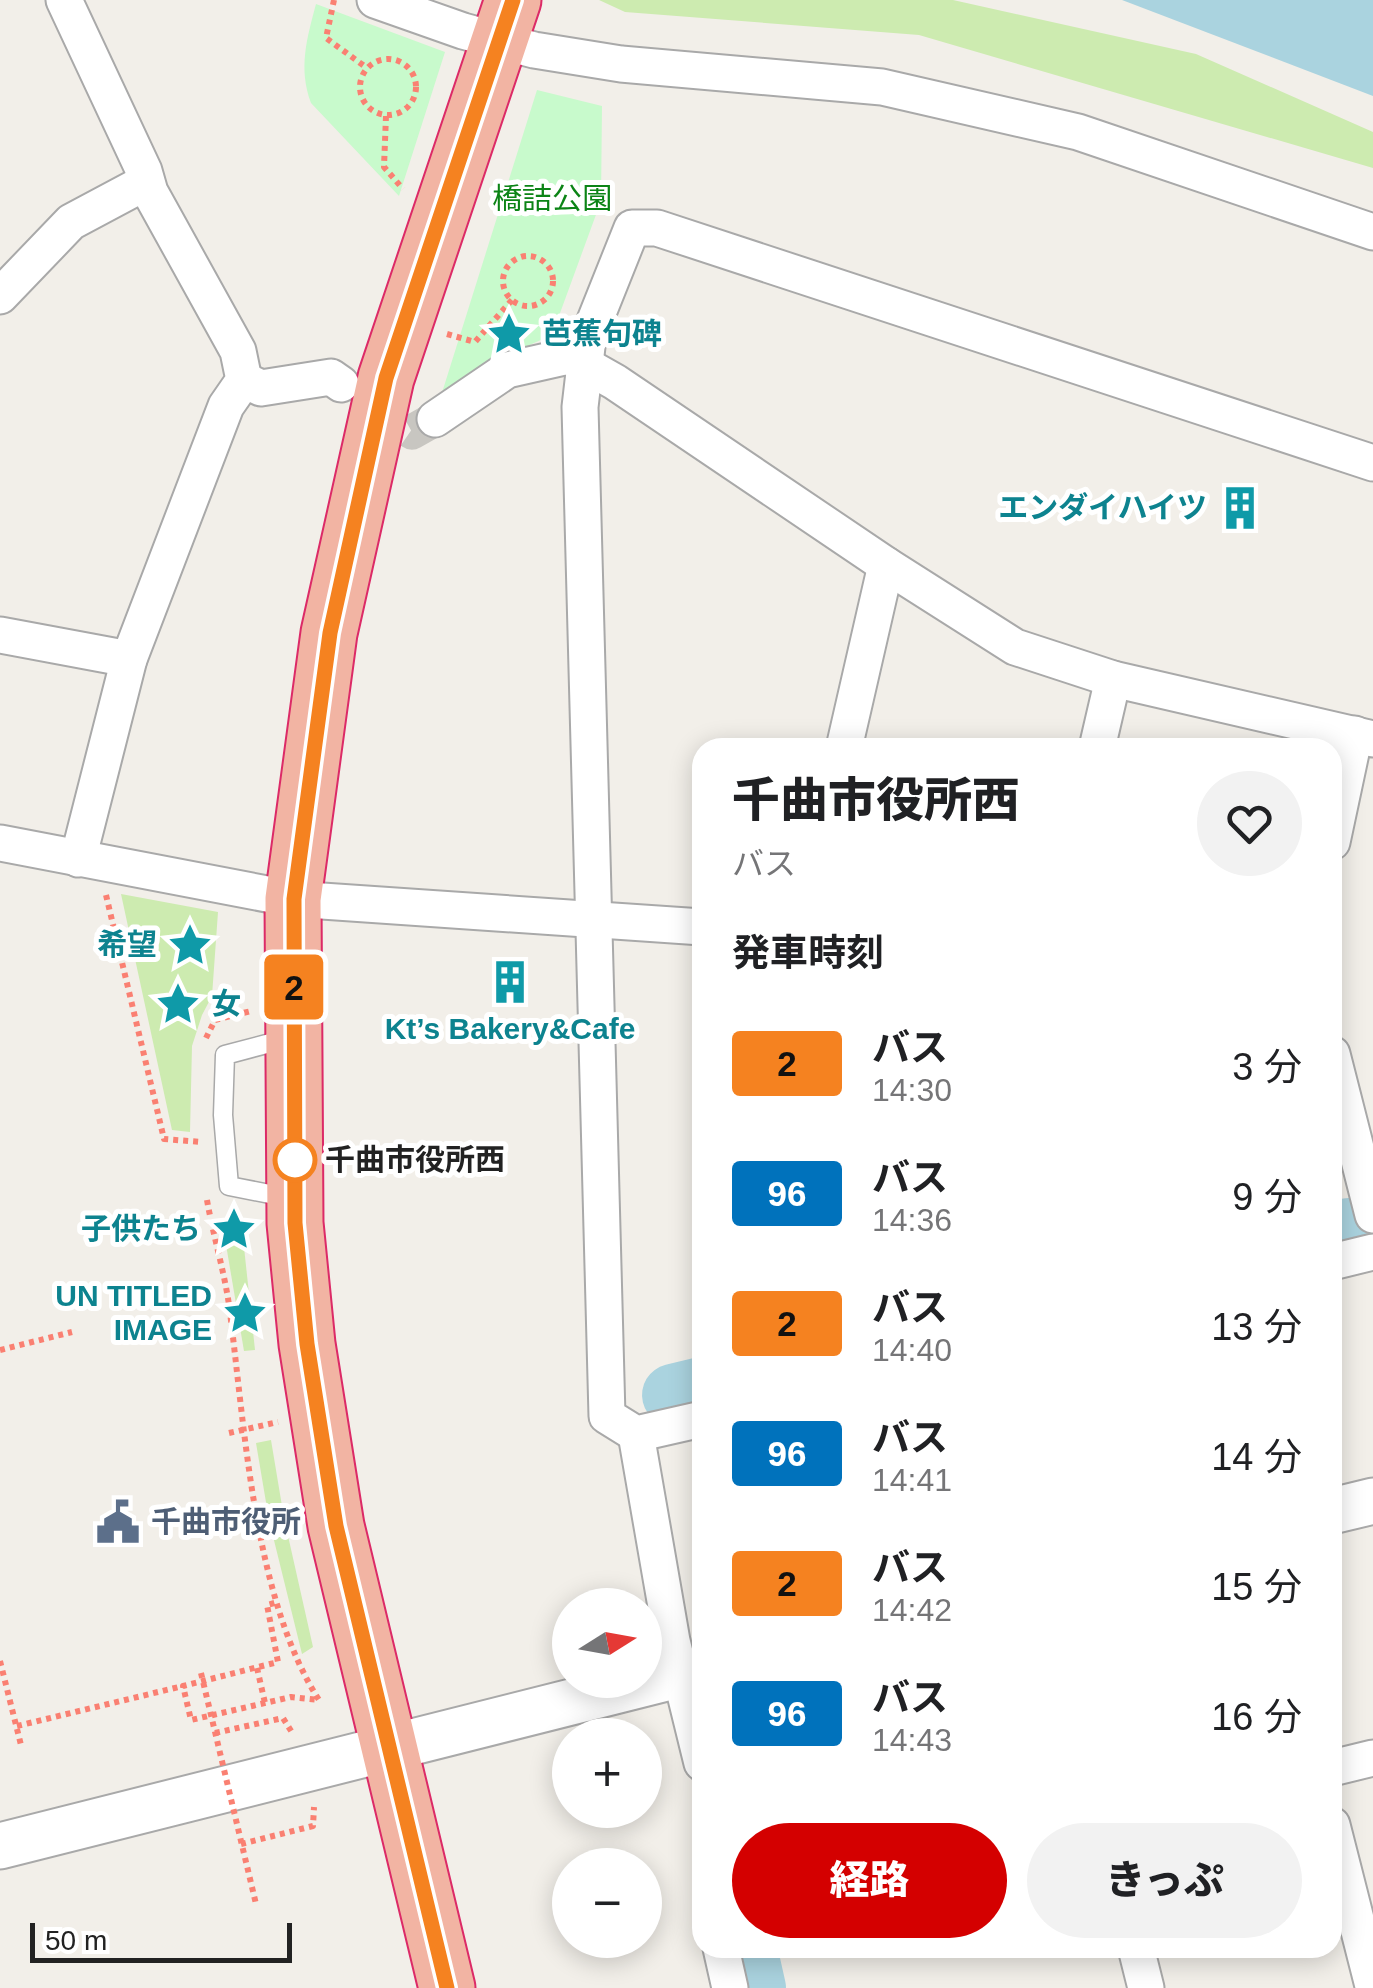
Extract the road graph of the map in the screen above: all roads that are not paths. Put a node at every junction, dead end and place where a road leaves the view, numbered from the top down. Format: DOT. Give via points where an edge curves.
graph roads {
  1 [pos="64,0"];
  2 [pos="375,0"];
  3 [pos="508,14"];
  4 [pos="146,182"];
  5 [pos="1373,232"];
  6 [pos="0,296"];
  7 [pos="585,363"];
  8 [pos="244,380"];
  9 [pos="341,384"];
  10 [pos="435,418"];
  11 [pos="1373,464"];
  12 [pos="886,565"];
  13 [pos="0,635"];
  14 [pos="129,660"];
  15 [pos="1114,679"];
  16 [pos="1364,737"];
  17 [pos="846,738"];
  18 [pos="1099,738"];
  19 [pos="1342,809"];
  20 [pos="0,843"];
  21 [pos="88,861"];
  22 [pos="294,899"];
  23 [pos="594,920"];
  24 [pos="692,926"];
  25 [pos="273,1024"];
  26 [pos="1342,1093"];
  27 [pos="295,1199"];
  28 [pos="1373,1215"];
  29 [pos="1373,1252"];
  30 [pos="1342,1260"];
  31 [pos="692,1420"];
  32 [pos="636,1434"];
  33 [pos="1373,1501"];
  34 [pos="1342,1509"];
  35 [pos="692,1671"];
  36 [pos="387,1750"];
  37 [pos="1373,1758"];
  38 [pos="1342,1766"];
  39 [pos="0,1846"];
  40 [pos="1342,1864"];
  41 [pos="723,1958"];
  42 [pos="1138,1958"];
  43 [pos="1373,1986"];
  44 [pos="447,1988"];
  45 [pos="730,1988"];
  46 [pos="1146,1988"];
  1 -- 4 [label="street"];
  2 -- 3 [label="street"];
  3 -- 5 [label="street" via="534,50 882,87 1078,132"];
  3 -- 22 [label="highway" via="386,378 330,633"];
  4 -- 6 [label="street" via="71,222"];
  4 -- 8 [label="street" via="238,351"];
  7 -- 10 [label="street" via="570,356 506,370"];
  7 -- 11 [label="street" via="588,338 632,228 657,228"];
  7 -- 12 [label="street"];
  7 -- 23 [label="street" via="580,407"];
  8 -- 9 [label="street" via="261,388 331,377"];
  8 -- 14 [label="street" via="226,406"];
  12 -- 15 [label="street" via="1015,647"];
  12 -- 17 [label="street"];
  13 -- 14 [label="street"];
  14 -- 21 [label="street"];
  15 -- 16 [label="street"];
  15 -- 18 [label="street"];
  16 -- 19 [label="street"];
  20 -- 21 [label="street"];
  21 -- 22 [label="street"];
  22 -- 23 [label="street"];
  22 -- 25 [label="highway"];
  23 -- 24 [label="street"];
  23 -- 32 [label="street" via="608,1416"];
  25 -- 27 [label="highway"];
  25 -- 27 [label="lane" via="226,1055 229,1186"];
  26 -- 28 [label="street"];
  27 -- 36 [label="highway" via="307,1344 336,1526"];
  29 -- 30 [label="street"];
  31 -- 32 [label="street"];
  32 -- 35 [label="street" via="672,1641"];
  33 -- 34 [label="street"];
  35 -- 36 [label="street"];
  36 -- 39 [label="street"];
  36 -- 44 [label="highway"];
  37 -- 38 [label="street"];
  40 -- 43 [label="street"];
  41 -- 45 [label="street"];
  42 -- 46 [label="street"];
}
